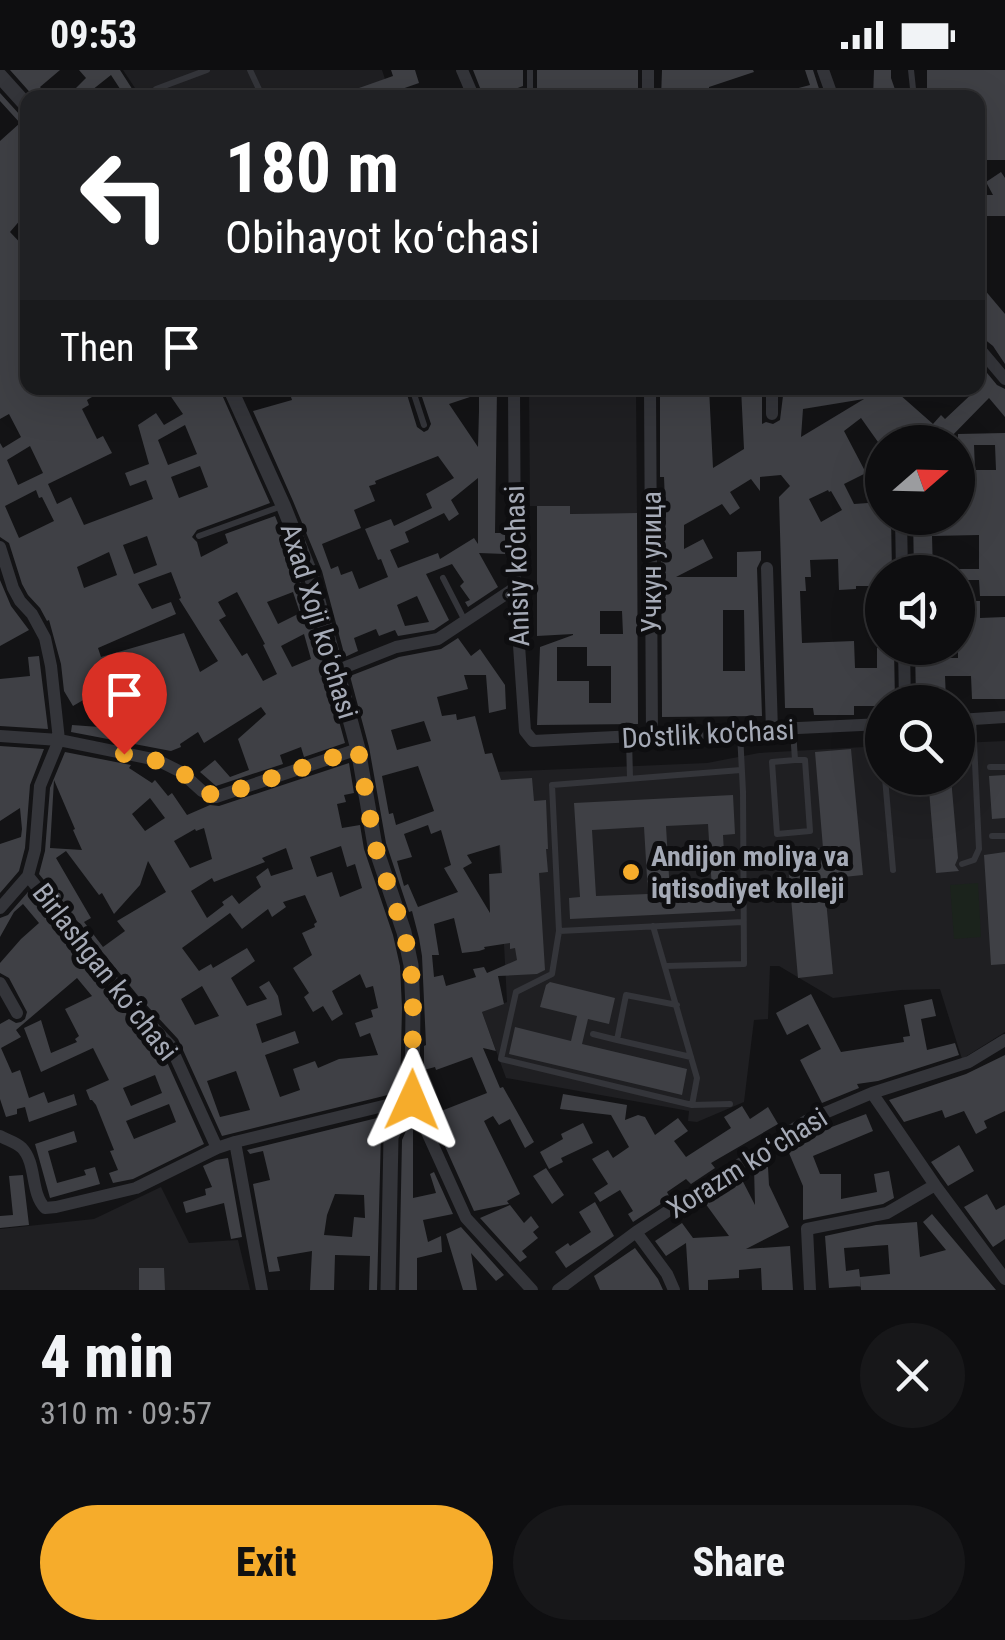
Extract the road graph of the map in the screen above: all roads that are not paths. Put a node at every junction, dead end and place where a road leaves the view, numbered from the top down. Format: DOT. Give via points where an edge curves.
graph roads {
  1 [pos="207,70"];
  2 [pos="0,76"];
  3 [pos="156,89"];
  4 [pos="20,99"];
  5 [pos="985,355"];
  6 [pos="1005,379"];
  7 [pos="233,395"];
  8 [pos="414,395"];
  9 [pos="514,395"];
  10 [pos="650,395"];
  11 [pos="772,395"];
  12 [pos="772,414"];
  13 [pos="424,425"];
  14 [pos="283,505"];
  15 [pos="199,536"];
  16 [pos="0,546"];
  17 [pos="767,568"];
  18 [pos="443,578"];
  19 [pos="516,588"];
  20 [pos="465,622"];
  21 [pos="338,670"];
  22 [pos="1005,717"];
  23 [pos="975,719"];
  24 [pos="865,725"];
  25 [pos="793,730"];
  26 [pos="772,731"];
  27 [pos="740,732"];
  28 [pos="0,736"];
  29 [pos="652,736"];
  30 [pos="628,738"];
  31 [pos="59,740"];
  32 [pos="532,741"];
  33 [pos="358,749"];
  34 [pos="795,760"];
  35 [pos="975,762"];
  36 [pos="1005,766"];
  37 [pos="990,767"];
  38 [pos="741,770"];
  39 [pos="630,778"];
  40 [pos="886,795"];
  41 [pos="992,836"];
  42 [pos="1005,836"];
  43 [pos="962,864"];
  44 [pos="892,870"];
  45 [pos="28,876"];
  46 [pos="0,908"];
  47 [pos="743,922"];
  48 [pos="653,926"];
  49 [pos="559,931"];
  50 [pos="666,966"];
  51 [pos="0,983"];
  52 [pos="676,1005"];
  53 [pos="17,1013"];
  54 [pos="592,1034"];
  55 [pos="617,1040"];
  56 [pos="1005,1040"];
  57 [pos="691,1058"];
  58 [pos="872,1093"];
  59 [pos="412,1100"];
  60 [pos="730,1104"];
  61 [pos="692,1105"];
  62 [pos="0,1136"];
  63 [pos="235,1142"];
  64 [pos="217,1148"];
  65 [pos="935,1185"];
  66 [pos="636,1232"];
  67 [pos="1005,1279"];
  68 [pos="262,1290"];
  69 [pos="388,1290"];
  70 [pos="532,1290"];
  71 [pos="558,1290"];
  72 [pos="674,1290"];
  73 [pos="810,1290"];
  1 -- 3 [label="lane"];
  2 -- 4 [label="street"];
  5 -- 6 [label="street"];
  7 -- 14 [label="street, Axad Xoji koʻchasi"];
  8 -- 13 [label="lane"];
  9 -- 19 [label="street, Anisiy ko'chasi"];
  10 -- 29 [label="street, Учкун улица"];
  11 -- 12 [label="street"];
  14 -- 15 [label="lane"];
  14 -- 21 [label="street, Axad Xoji koʻchasi"];
  16 -- 31 [label="street, Birlashgan koʻchasi" via="12,588 45,638"];
  17 -- 26 [label="street"];
  18 -- 20 [label="lane"];
  19 -- 20 [label="street"];
  19 -- 32 [label="street, Anisiy ko'chasi" via="525,731"];
  20 -- 21 [label="street" via="438,639"];
  21 -- 33 [label="street, Axad Xoji koʻchasi"];
  22 -- 23 [label="street"];
  24 -- 25 [label="street, Do'stlik ko'chasi"];
  25 -- 26 [label="street, Do'stlik ko'chasi"];
  25 -- 34 [label="lane"];
  26 -- 27 [label="street, Do'stlik ko'chasi"];
  27 -- 29 [label="street, Do'stlik ko'chasi"];
  27 -- 38 [label="lane"];
  28 -- 31 [label="street"];
  29 -- 30 [label="street, Do'stlik ko'chasi"];
  30 -- 32 [label="street, Do'stlik ko'chasi"];
  30 -- 39 [label="lane"];
  31 -- 33 [label="street" via="157,760 216,797"];
  31 -- 45 [label="street, Birlashgan koʻchasi" via="40,786"];
  33 -- 59 [label="street, Axad Xoji koʻchasi" via="375,846 411,966"];
  34 -- 34 [label="lane" via="805,760 810,831 777,834 772,762"];
  35 -- 43 [label="lane" via="979,849"];
  36 -- 37 [label="lane"];
  38 -- 39 [label="lane"];
  38 -- 47 [label="lane"];
  39 -- 49 [label="lane" via="552,785"];
  40 -- 44 [label="lane"];
  41 -- 42 [label="lane"];
  45 -- 46 [label="street"];
  45 -- 64 [label="street, Birlashgan koʻchasi" via="170,1044"];
  47 -- 48 [label="lane"];
  47 -- 50 [label="lane" via="744,964"];
  48 -- 49 [label="lane"];
  48 -- 50 [label="lane"];
  49 -- 61 [label="lane" via="552,974 516,992 501,1059"];
  50 -- 52 [label="lane"];
  51 -- 53 [label="street"];
  52 -- 55 [label="lane" via="626,994"];
  52 -- 57 [label="lane"];
  54 -- 55 [label="lane"];
  55 -- 57 [label="lane"];
  56 -- 58 [label="street, Xorazm koʻchasi" via="970,1062"];
  57 -- 61 [label="lane" via="697,1078"];
  58 -- 65 [label="street"];
  58 -- 66 [label="street, Xorazm koʻchasi" via="806,1121"];
  59 -- 63 [label="street"];
  59 -- 69 [label="street" via="391,1137"];
  59 -- 70 [label="street" via="466,1218"];
  60 -- 61 [label="lane"];
  62 -- 64 [label="street" via="23,1149 46,1208 136,1188"];
  63 -- 64 [label="street"];
  63 -- 68 [label="street"];
  65 -- 67 [label="street"];
  65 -- 73 [label="street" via="887,1212 807,1229"];
  66 -- 71 [label="street, Xorazm koʻchasi"];
  66 -- 72 [label="street"];
}
